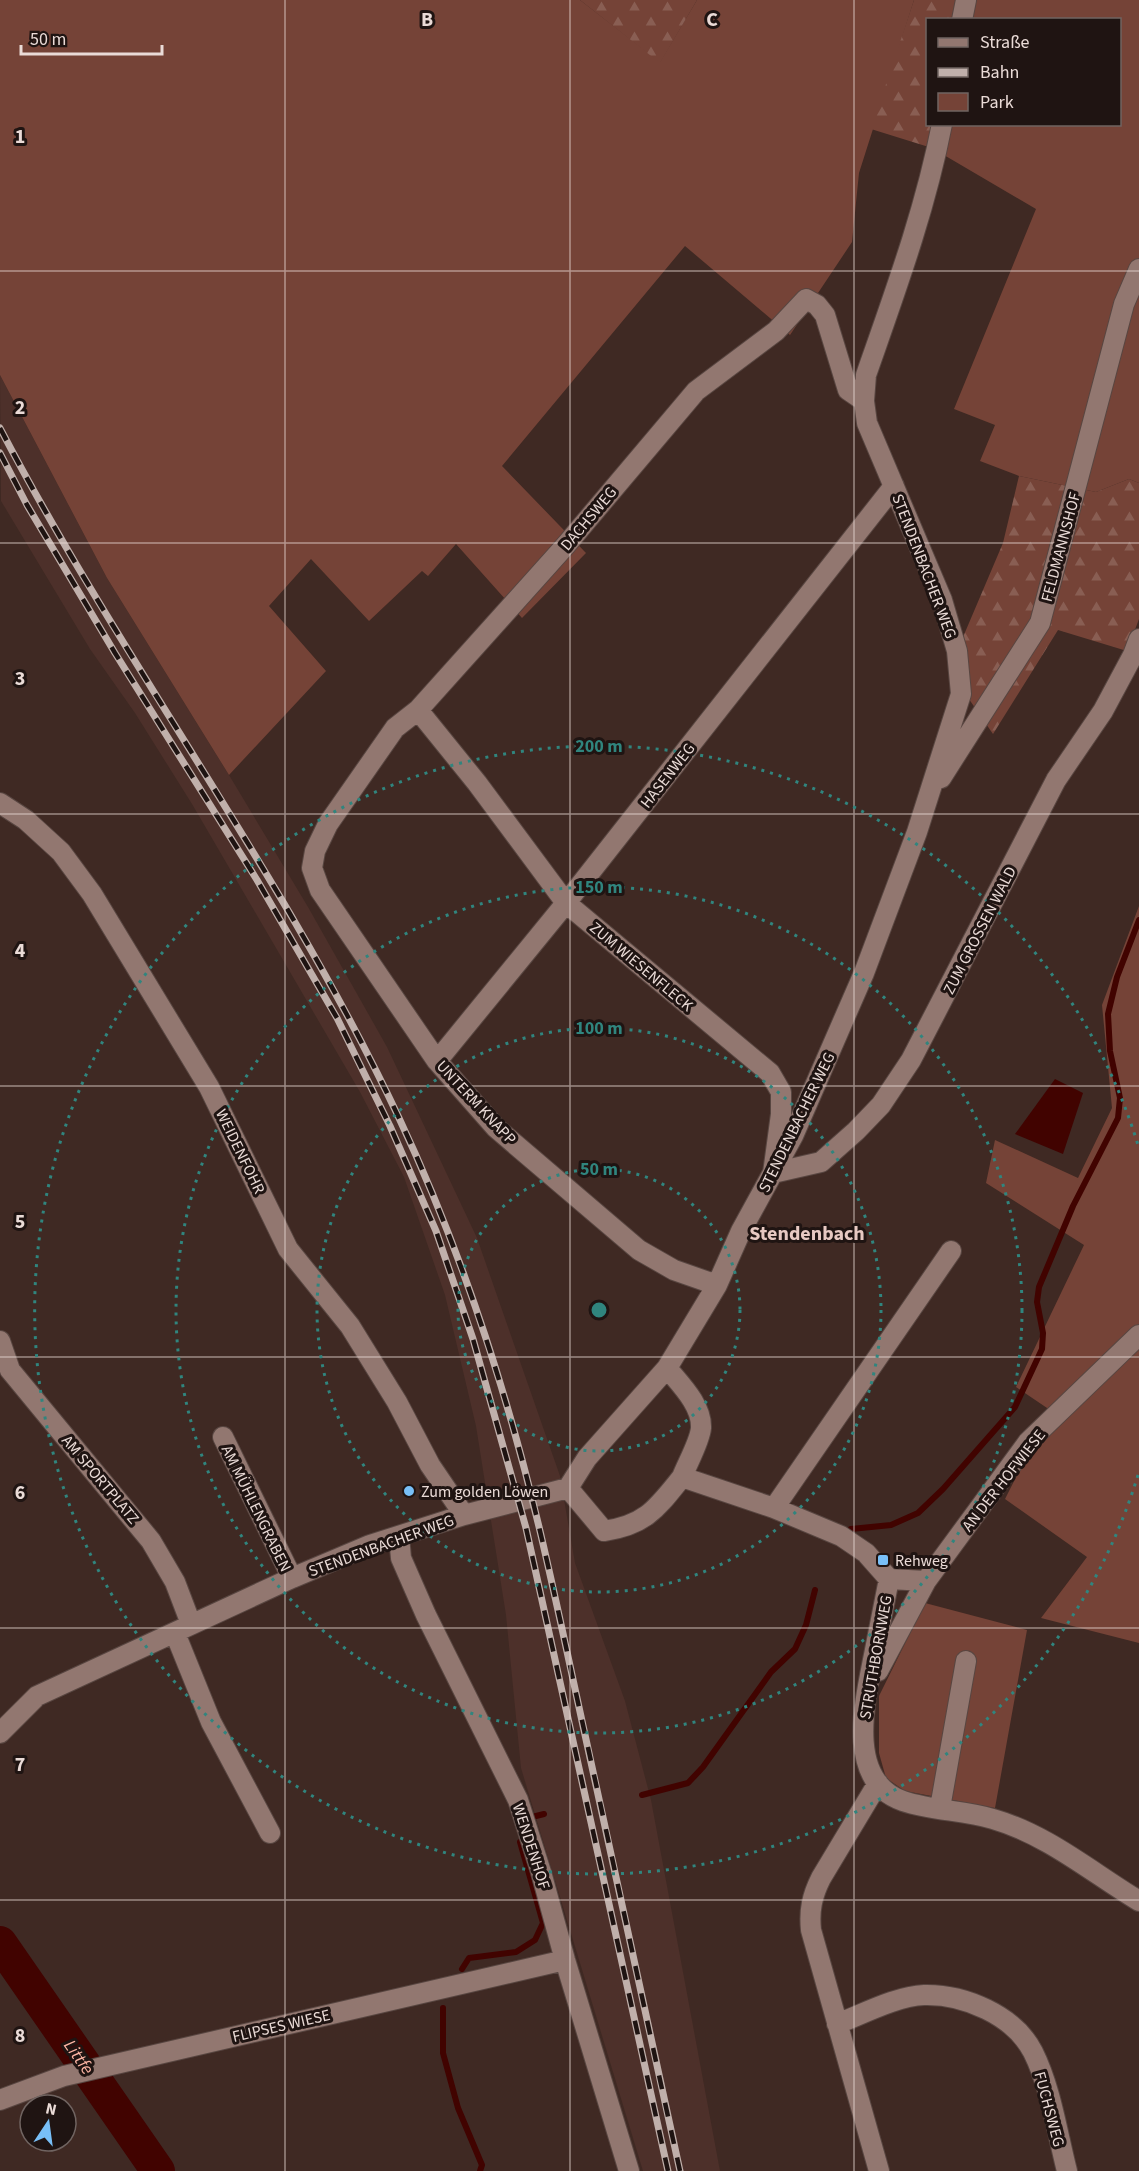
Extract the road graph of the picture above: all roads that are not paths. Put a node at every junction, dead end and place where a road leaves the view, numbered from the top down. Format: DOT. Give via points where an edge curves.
graph roads {
  1 [pos="966,0"];
  2 [pos="962,18"];
  3 [pos="942,126"];
  4 [pos="1139,269"];
  5 [pos="864,401"];
  6 [pos="894,486"];
  7 [pos="1139,639"];
  8 [pos="418,710"];
  9 [pos="926,800"];
  10 [pos="0,803"];
  11 [pos="315,851"];
  12 [pos="566,903"];
  13 [pos="437,1061"];
  14 [pos="773,1173"];
  15 [pos="951,1251"];
  16 [pos="717,1285"];
  17 [pos="1139,1335"];
  18 [pos="0,1341"];
  19 [pos="667,1368"];
  20 [pos="223,1437"];
  21 [pos="682,1477"];
  22 [pos="568,1488"];
  23 [pos="774,1508"];
  24 [pos="464,1515"];
  25 [pos="399,1536"];
  26 [pos="292,1578"];
  27 [pos="889,1579"];
  28 [pos="926,1581"];
  29 [pos="183,1629"];
  30 [pos="966,1660"];
  31 [pos="867,1691"];
  32 [pos="0,1733"];
  33 [pos="878,1784"];
  34 [pos="940,1808"];
  35 [pos="270,1833"];
  36 [pos="1139,1901"];
  37 [pos="565,1960"];
  38 [pos="837,2024"];
  39 [pos="0,2100"];
  40 [pos="629,2171"];
  41 [pos="879,2171"];
  42 [pos="1067,2171"];
  1 -- 2 [label="street"];
  3 -- 5 [label="street, STENDENBACHER WEG" via="917,226 866,375"];
  4 -- 9 [label="street, FELDMANNSHOF" via="1124,304 1040,623"];
  5 -- 6 [label="street, STENDENBACHER WEG" via="867,423"];
  5 -- 8 [label="street, DACHSWEG" via="848,390 825,315 806,299 776,331 696,391 566,545"];
  6 -- 9 [label="street, STENDENBACHER WEG" via="942,600 957,651 961,694"];
  6 -- 12 [label="street, HASENWEG"];
  7 -- 14 [label="street, ZUM GROSSEN WALD" via="1103,711 1056,780 911,1060 881,1105 820,1162"];
  8 -- 11 [label="street, DACHSWEG" via="395,728 328,824"];
  8 -- 12 [label="street, ZUM WIESENFLECK"];
  9 -- 14 [label="street, STENDENBACHER WEG" via="864,973 793,1137"];
  10 -- 24 [label="street, WEIDENFOHR" via="62,852 92,894 210,1087 288,1249 350,1326 430,1465"];
  11 -- 13 [label="street, UNTERM KNAPP" via="312,868 320,890"];
  12 -- 13 [label="street, HASENWEG"];
  12 -- 14 [label="street, ZUM WIESENFLECK" via="771,1073 781,1092"];
  13 -- 16 [label="street, UNTERM KNAPP" via="496,1128 639,1250 674,1270"];
  14 -- 16 [label="street, STENDENBACHER WEG"];
  15 -- 23 [label="street"];
  16 -- 19 [label="street, STENDENBACHER WEG"];
  17 -- 28 [label="street, AN DER HOFWIESE" via="1028,1442"];
  18 -- 29 [label="street, AM SPORTPLATZ" via="10,1370 151,1541 175,1582"];
  19 -- 21 [label="street" via="700,1415 701,1430"];
  19 -- 22 [label="street, STENDENBACHER WEG" via="587,1458"];
  20 -- 26 [label="street, AM MÜHLENGRABEN"];
  21 -- 22 [label="street" via="655,1510 625,1528 604,1531"];
  21 -- 23 [label="street, STRUTHBORNWEG"];
  22 -- 24 [label="street, STENDENBACHER WEG"];
  23 -- 27 [label="street, STRUTHBORNWEG" via="841,1536 866,1552"];
  24 -- 25 [label="street, STENDENBACHER WEG"];
  25 -- 26 [label="street, STENDENBACHER WEG"];
  25 -- 37 [label="street, WENDENHOF" via="401,1558 426,1615 518,1800"];
  26 -- 29 [label="street, STENDENBACHER WEG"];
  27 -- 28 [label="street"];
  27 -- 31 [label="street, STRUTHBORNWEG"];
  28 -- 31 [label="street, AN DER HOFWIESE"];
  29 -- 32 [label="street, STENDENBACHER WEG" via="37,1696"];
  29 -- 35 [label="street, AM SPORTPLATZ" via="211,1722"];
  30 -- 34 [label="street"];
  31 -- 33 [label="street, STRUTHBORNWEG" via="863,1710 865,1748"];
  33 -- 34 [label="street" via="903,1801"];
  33 -- 38 [label="street" via="821,1878 811,1905 811,1930"];
  34 -- 36 [label="street" via="992,1818 1026,1831 1057,1846"];
  37 -- 39 [label="street, FLIPSES WIESE" via="64,2076"];
  37 -- 40 [label="street, WENDENHOF"];
  38 -- 41 [label="street"];
  38 -- 42 [label="street, FUCHSWEG" via="923,1995 948,1997 987,2009 1006,2022 1032,2050 1043,2076"];
}
